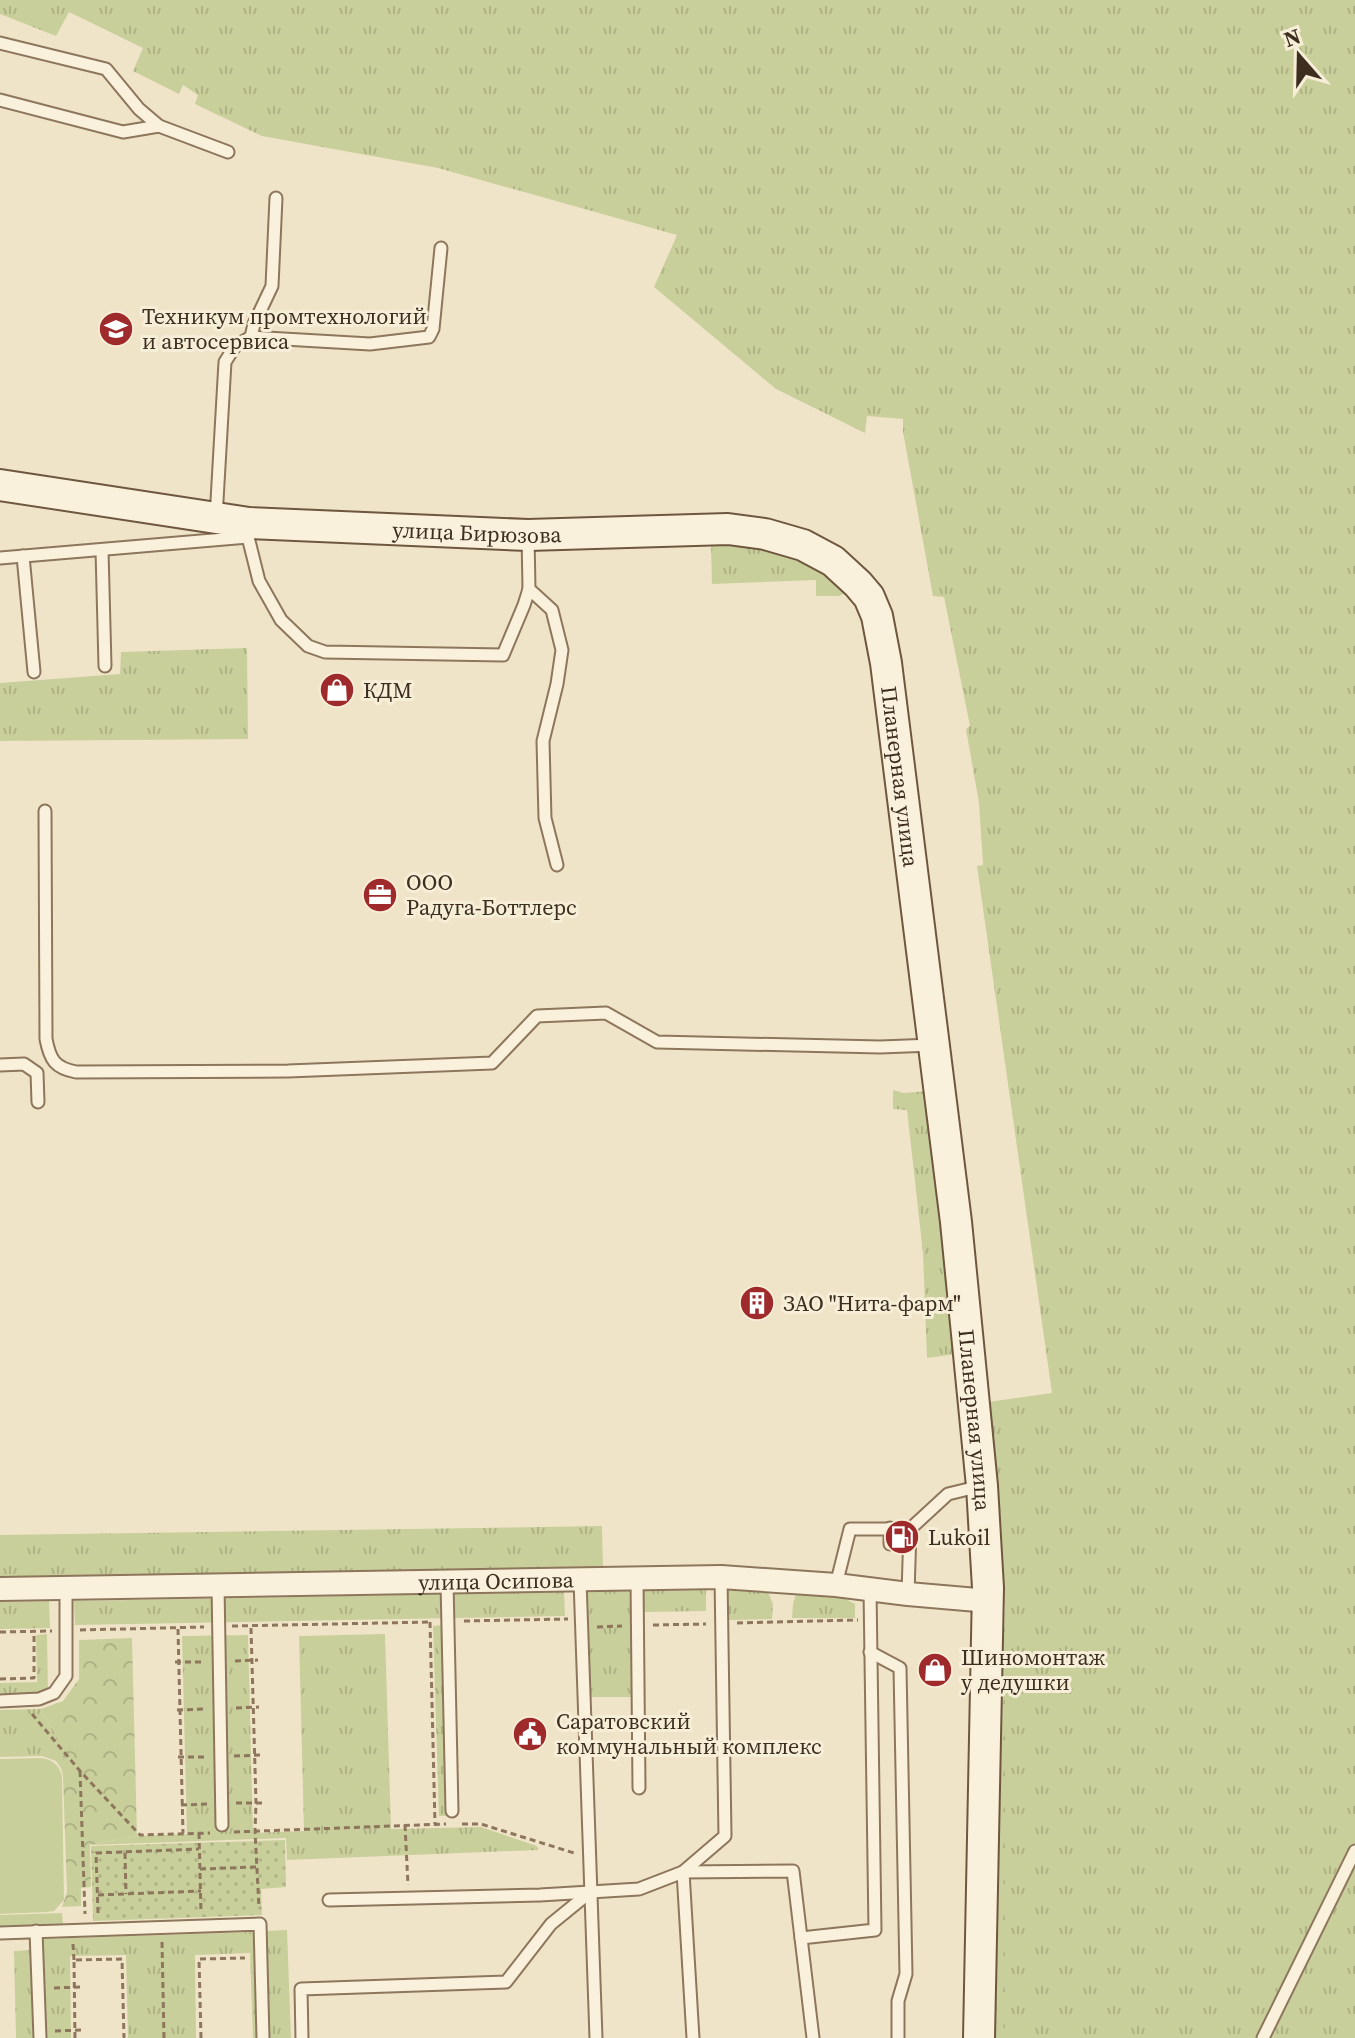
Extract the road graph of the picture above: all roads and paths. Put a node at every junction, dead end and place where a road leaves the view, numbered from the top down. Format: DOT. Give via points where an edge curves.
graph roads {
  1 [pos="0,43"];
  2 [pos="0,100"];
  3 [pos="159,126"];
  4 [pos="228,152"];
  5 [pos="276,198"];
  6 [pos="441,248"];
  7 [pos="251,337"];
  8 [pos="0,485"];
  9 [pos="216,518"];
  10 [pos="248,530"];
  11 [pos="528,535"];
  12 [pos="102,550"];
  13 [pos="23,556"];
  14 [pos="0,558"];
  15 [pos="529,589"];
  16 [pos="886,663"];
  17 [pos="105,666"];
  18 [pos="34,672"];
  19 [pos="45,811"];
  20 [pos="557,865"];
  21 [pos="934,1045"];
  22 [pos="0,1065"];
  23 [pos="38,1102"];
  24 [pos="982,1486"];
  25 [pos="890,1528"];
  26 [pos="910,1529"];
  27 [pos="890,1544"];
  28 [pos="721,1577"];
  29 [pos="637,1578"];
  30 [pos="580,1580"];
  31 [pos="447,1582"];
  32 [pos="836,1585"];
  33 [pos="218,1586"];
  34 [pos="66,1588"];
  35 [pos="0,1589"];
  36 [pos="889,1589"];
  37 [pos="989,1601"];
  38 [pos="581,1618"];
  39 [pos="430,1622"];
  40 [pos="448,1622"];
  41 [pos="251,1626"];
  42 [pos="219,1627"];
  43 [pos="178,1628"];
  44 [pos="66,1630"];
  45 [pos="34,1631"];
  46 [pos="0,1632"];
  47 [pos="870,1652"];
  48 [pos="0,1679"];
  49 [pos="0,1701"];
  50 [pos="21,1701"];
  51 [pos="80,1771"];
  52 [pos="639,1788"];
  53 [pos="452,1811"];
  54 [pos="435,1824"];
  55 [pos="405,1825"];
  56 [pos="221,1830"];
  57 [pos="255,1831"];
  58 [pos="183,1833"];
  59 [pos="199,1833"];
  60 [pos="199,1849"];
  61 [pos="1355,1851"];
  62 [pos="125,1852"];
  63 [pos="589,1857"];
  64 [pos="257,1867"];
  65 [pos="200,1869"];
  66 [pos="683,1872"];
  67 [pos="201,1891"];
  68 [pos="590,1892"];
  69 [pos="126,1894"];
  70 [pos="98,1895"];
  71 [pos="409,1899"];
  72 [pos="329,1900"];
  73 [pos="260,1924"];
  74 [pos="202,1926"];
  75 [pos="162,1927"];
  76 [pos="99,1929"];
  77 [pos="86,1930"];
  78 [pos="36,1931"];
  79 [pos="0,1933"];
  80 [pos="801,1938"];
  81 [pos="248,1958"];
  82 [pos="77,1987"];
  83 [pos="38,1988"];
  84 [pos="78,2030"];
  85 [pos="40,2035"];
  86 [pos="75,2038"];
  87 [pos="124,2038"];
  88 [pos="164,2038"];
  89 [pos="201,2038"];
  90 [pos="263,2038"];
  91 [pos="302,2038"];
  92 [pos="596,2038"];
  93 [pos="693,2038"];
  94 [pos="813,2038"];
  95 [pos="898,2038"];
  96 [pos="979,2038"];
  97 [pos="1263,2038"];
  1 -- 3 [label="lane" via="106,69"];
  2 -- 3 [label="lane" via="123,132"];
  3 -- 4 [label="lane"];
  5 -- 7 [label="lane" via="272,286"];
  6 -- 7 [label="lane" via="429,337 370,344"];
  7 -- 9 [label="lane" via="235,346 225,362"];
  8 -- 9 [label="main road, улица Бирюзова"];
  9 -- 10 [label="main road, улица Бирюзова"];
  10 -- 11 [label="main road, улица Бирюзова"];
  10 -- 12 [label="lane"];
  10 -- 15 [label="lane" via="259,581 281,620 308,646 325,652 503,655"];
  11 -- 15 [label="lane"];
  11 -- 16 [label="main road, улица Бирюзова" via="728,529 803,545 833,561 869,597"];
  12 -- 13 [label="lane"];
  12 -- 17 [label="lane"];
  13 -- 14 [label="lane"];
  13 -- 18 [label="lane"];
  15 -- 20 [label="lane" via="552,610 562,650 543,741 545,818"];
  16 -- 21 [label="main road, Планерная улица"];
  19 -- 21 [label="lane" via="46,1039 49,1054 66,1070 288,1071 492,1063 537,1016 606,1013 657,1042"];
  21 -- 24 [label="main road, Планерная улица"];
  22 -- 23 [label="lane" via="24,1064 37,1073"];
  24 -- 26 [label="lane" via="948,1494"];
  24 -- 37 [label="main road, Планерная улица"];
  25 -- 26 [label="lane"];
  25 -- 27 [label="lane"];
  25 -- 32 [label="lane" via="850,1529"];
  26 -- 36 [label="lane"];
  28 -- 29 [label="street, улица Осипова"];
  28 -- 32 [label="street, улица Осипова"];
  28 -- 66 [label="lane" via="725,1836"];
  29 -- 30 [label="street, улица Осипова"];
  29 -- 52 [label="lane"];
  30 -- 31 [label="street, улица Осипова"];
  30 -- 38 [label="lane"];
  31 -- 33 [label="street, улица Осипова"];
  31 -- 40 [label="lane"];
  32 -- 36 [label="street, улица Осипова"];
  33 -- 34 [label="street, улица Осипова"];
  33 -- 42 [label="lane"];
  34 -- 35 [label="street, улица Осипова"];
  34 -- 44 [label="lane"];
  36 -- 37 [label="street, улица Осипова"];
  36 -- 47 [label="lane"];
  37 -- 96 [label="main road, Планерная улица"];
  38 -- 40 [label="path"];
  38 -- 63 [label="lane"];
  39 -- 40 [label="path"];
  39 -- 41 [label="path"];
  39 -- 54 [label="path"];
  40 -- 53 [label="lane"];
  41 -- 42 [label="path"];
  41 -- 57 [label="path"];
  42 -- 43 [label="path"];
  42 -- 56 [label="lane"];
  43 -- 44 [label="path"];
  43 -- 58 [label="path"];
  44 -- 45 [label="path"];
  44 -- 50 [label="lane" via="66,1676 54,1693"];
  45 -- 46 [label="path"];
  45 -- 48 [label="path" via="34,1678"];
  47 -- 80 [label="lane" via="875,1930"];
  47 -- 95 [label="lane" via="900,1668 906,1974 898,2001"];
  49 -- 50 [label="lane"];
  50 -- 51 [label="path"];
  51 -- 58 [label="path" via="140,1835"];
  51 -- 77 [label="path"];
  54 -- 55 [label="path"];
  54 -- 63 [label="path" via="481,1824"];
  55 -- 57 [label="path"];
  55 -- 71 [label="path"];
  56 -- 57 [label="path"];
  56 -- 59 [label="path"];
  57 -- 64 [label="path"];
  58 -- 59 [label="path"];
  59 -- 60 [label="path"];
  60 -- 62 [label="path"];
  60 -- 65 [label="path"];
  61 -- 97 [label="lane"];
  62 -- 69 [label="path"];
  62 -- 70 [label="path" via="96,1853"];
  63 -- 68 [label="lane"];
  64 -- 65 [label="path"];
  64 -- 73 [label="path"];
  65 -- 67 [label="path"];
  66 -- 68 [label="lane" via="639,1889"];
  66 -- 80 [label="lane" via="793,1871"];
  66 -- 93 [label="lane"];
  67 -- 69 [label="path"];
  67 -- 74 [label="path"];
  68 -- 71 [label="lane"];
  68 -- 91 [label="lane" via="551,1924 506,1982 301,1989"];
  68 -- 92 [label="lane"];
  69 -- 70 [label="path"];
  70 -- 76 [label="path"];
  71 -- 72 [label="lane"];
  73 -- 74 [label="lane"];
  73 -- 90 [label="lane"];
  74 -- 75 [label="lane"];
  75 -- 76 [label="lane"];
  75 -- 88 [label="path"];
  76 -- 77 [label="lane"];
  77 -- 78 [label="lane"];
  78 -- 79 [label="lane"];
  78 -- 83 [label="lane"];
  80 -- 94 [label="lane"];
  81 -- 89 [label="path" via="199,1959"];
  82 -- 83 [label="path"];
  82 -- 84 [label="path"];
  82 -- 87 [label="path" via="74,1960 122,1959"];
  83 -- 85 [label="lane"];
  84 -- 85 [label="path"];
  84 -- 86 [label="path"];
}
